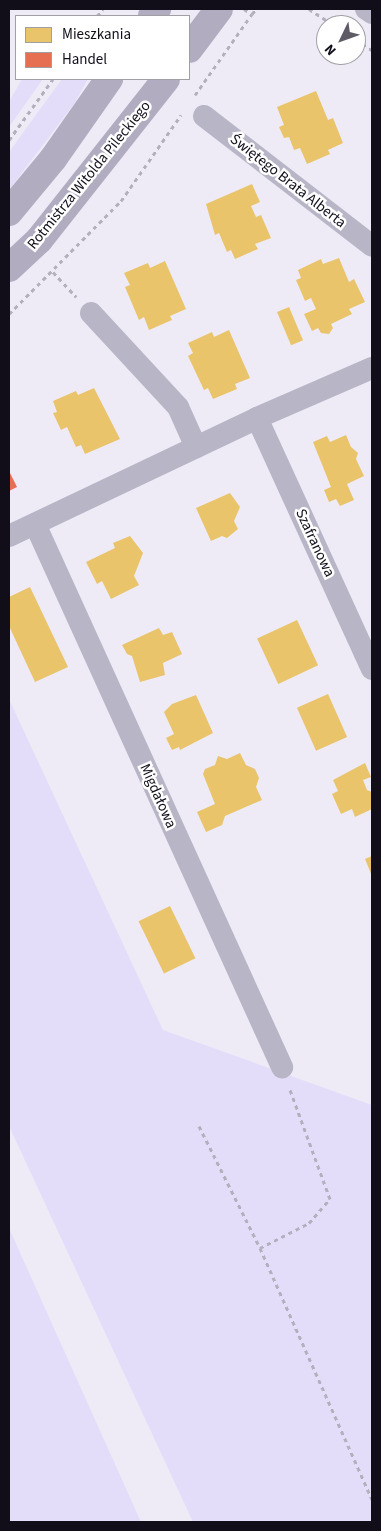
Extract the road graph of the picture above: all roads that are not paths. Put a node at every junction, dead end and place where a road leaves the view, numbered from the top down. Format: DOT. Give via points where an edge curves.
graph roads {
  1 [pos="220,9"];
  2 [pos="366,9"];
  3 [pos="372,13"];
  4 [pos="190,48"];
  5 [pos="107,80"];
  6 [pos="165,80"];
  7 [pos="193,110"];
  8 [pos="9,212"];
  9 [pos="372,246"];
  10 [pos="9,268"];
  11 [pos="91,313"];
  12 [pos="372,368"];
  13 [pos="257,418"];
  14 [pos="196,447"];
  15 [pos="35,524"];
  16 [pos="9,536"];
  17 [pos="372,669"];
  18 [pos="282,1068"];
  1 -- 4 [label="main road"];
  2 -- 3 [label="street"];
  5 -- 8 [label="main road" via="54,159"];
  6 -- 10 [label="main road, Rotmistrza Witolda Pileckiego" via="39,240"];
  7 -- 9 [label="street, Świętego Brata Alberta"];
  11 -- 14 [label="street" via="178,408"];
  12 -- 13 [label="street"];
  13 -- 14 [label="street"];
  13 -- 17 [label="street, Szafranowa"];
  14 -- 15 [label="street"];
  15 -- 16 [label="street"];
  15 -- 18 [label="street, Migdałowa"];
}
